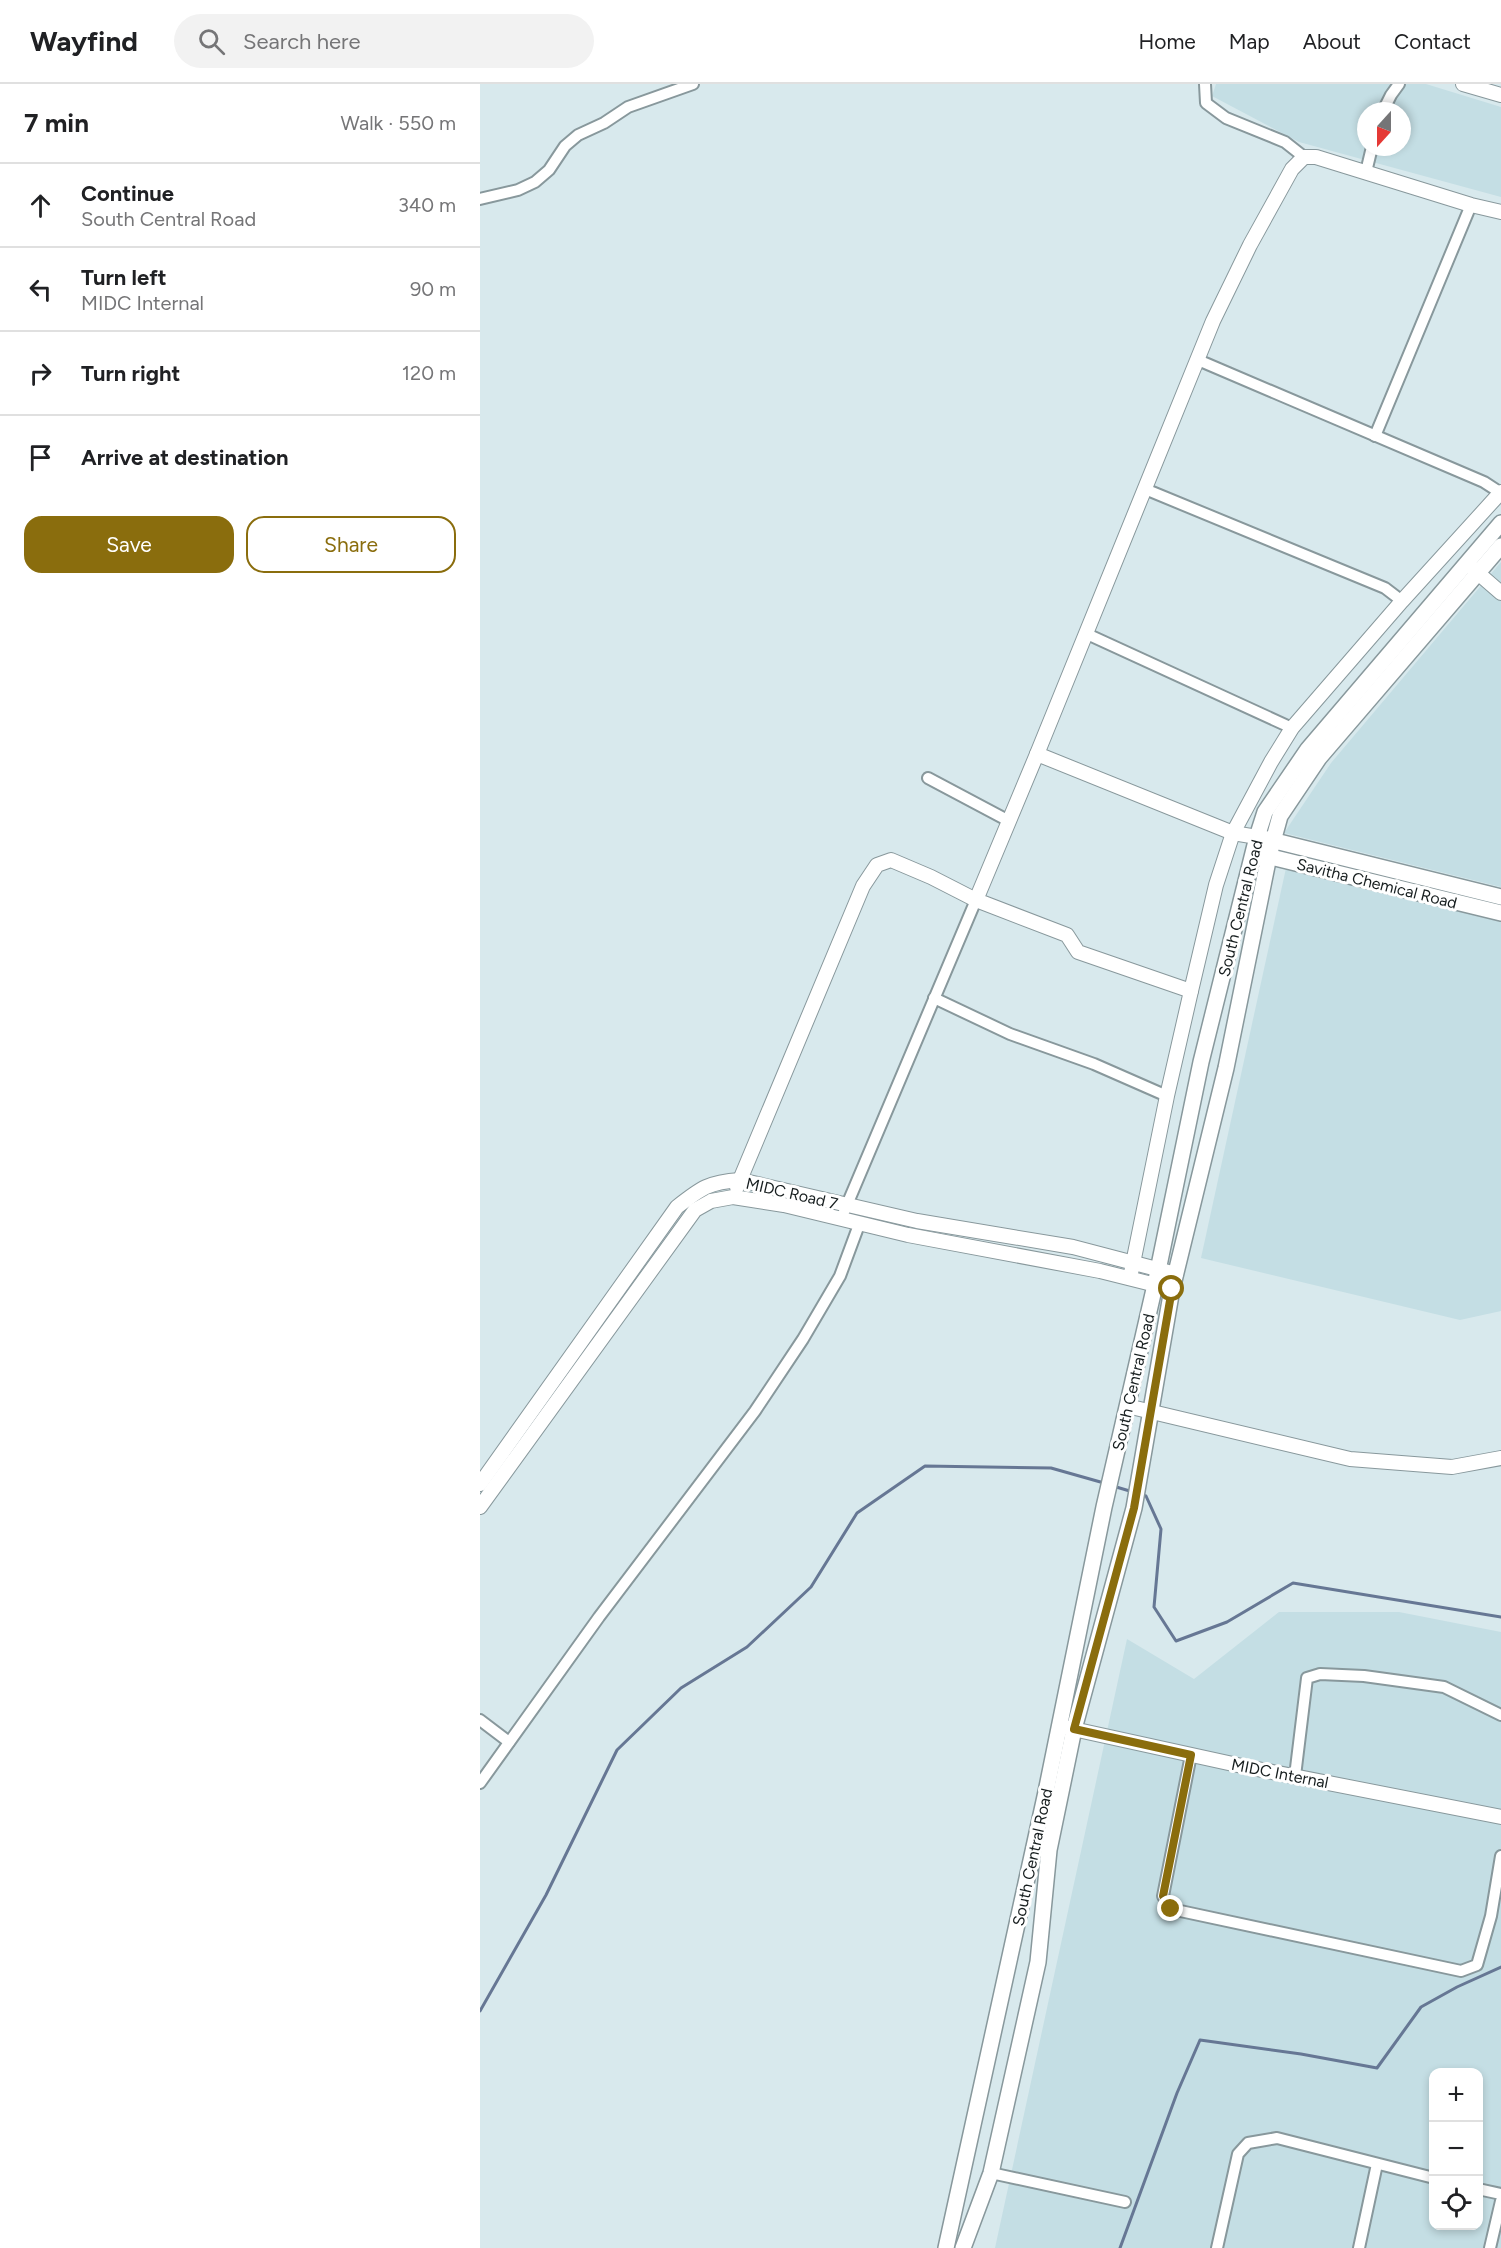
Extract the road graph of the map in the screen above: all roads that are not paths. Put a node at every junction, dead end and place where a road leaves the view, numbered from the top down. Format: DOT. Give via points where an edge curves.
graph roads {
  1 [pos="693,84"];
  2 [pos="1205,84"];
  3 [pos="1399,84"];
  4 [pos="1463,84"];
  5 [pos="1501,95"];
  6 [pos="1388,102"];
  7 [pos="1370,156"];
  8 [pos="1304,157"];
  9 [pos="1366,172"];
  10 [pos="480,199"];
  11 [pos="1471,205"];
  12 [pos="1501,212"];
  13 [pos="1198,360"];
  14 [pos="1375,436"];
  15 [pos="1145,489"];
  16 [pos="1501,493"];
  17 [pos="1501,523"];
  18 [pos="1501,546"];
  19 [pos="1473,568"];
  20 [pos="1501,593"];
  21 [pos="1402,601"];
  22 [pos="1087,634"];
  23 [pos="1292,728"];
  24 [pos="1037,754"];
  25 [pos="928,778"];
  26 [pos="1009,821"];
  27 [pos="1233,833"];
  28 [pos="1257,837"];
  29 [pos="1273,841"];
  30 [pos="1253,852"];
  31 [pos="1269,856"];
  32 [pos="1501,897"];
  33 [pos="976,900"];
  34 [pos="1501,914"];
  35 [pos="1191,991"];
  36 [pos="934,998"];
  37 [pos="1167,1096"];
  38 [pos="740,1180"];
  39 [pos="733,1197"];
  40 [pos="846,1205"];
  41 [pos="841,1219"];
  42 [pos="860,1222"];
  43 [pos="643,1256"];
  44 [pos="1133,1262"];
  45 [pos="653,1266"];
  46 [pos="1159,1269"];
  47 [pos="1176,1274"];
  48 [pos="1130,1278"];
  49 [pos="1155,1285"];
  50 [pos="1172,1289"];
  51 [pos="1127,1406"];
  52 [pos="1150,1411"];
  53 [pos="1501,1458"];
  54 [pos="480,1484"];
  55 [pos="482,1502"];
  56 [pos="1501,1715"];
  57 [pos="480,1720"];
  58 [pos="1066,1727"];
  59 [pos="509,1742"];
  60 [pos="1191,1755"];
  61 [pos="1295,1776"];
  62 [pos="480,1783"];
  63 [pos="1501,1817"];
  64 [pos="1501,1856"];
  65 [pos="1377,2164"];
  66 [pos="991,2172"];
  67 [pos="1429,2177"];
  68 [pos="1483,2190"];
  69 [pos="1501,2194"];
  70 [pos="1501,2201"];
  71 [pos="1125,2202"];
  72 [pos="946,2248"];
  73 [pos="963,2248"];
  74 [pos="1217,2248"];
  75 [pos="1359,2248"];
  76 [pos="1490,2248"];
  1 -- 10 [label="street" via="628,106 578,135 535,182"];
  2 -- 8 [label="street" via="1206,103 1219,113 1285,142"];
  3 -- 6 [label="street"];
  4 -- 5 [label="street"];
  7 -- 9 [label="street"];
  8 -- 9 [label="street"];
  8 -- 13 [label="street" via="1292,169 1250,245"];
  9 -- 11 [label="street"];
  11 -- 12 [label="street"];
  11 -- 14 [label="street"];
  13 -- 14 [label="street"];
  13 -- 15 [label="street"];
  14 -- 16 [label="street" via="1484,482"];
  15 -- 21 [label="street" via="1385,588"];
  15 -- 22 [label="street"];
  16 -- 21 [label="street"];
  17 -- 19 [label="main road, South Central Road"];
  18 -- 19 [label="main road, South Central Road"];
  19 -- 20 [label="street"];
  19 -- 28 [label="main road, South Central Road" via="1308,749 1265,812"];
  19 -- 29 [label="main road, South Central Road" via="1319,758 1280,816"];
  21 -- 23 [label="street"];
  22 -- 23 [label="street"];
  22 -- 24 [label="street"];
  23 -- 27 [label="street"];
  24 -- 26 [label="street"];
  24 -- 27 [label="street"];
  25 -- 26 [label="street"];
  26 -- 33 [label="street"];
  27 -- 28 [label="street"];
  27 -- 35 [label="street" via="1216,885"];
  28 -- 29 [label="main road, Savitha Chemical Road"];
  28 -- 30 [label="main road, South Central Road"];
  29 -- 31 [label="main road, South Central Road"];
  29 -- 32 [label="main road, Savitha Chemical Road"];
  30 -- 31 [label="main road, Savitha Chemical Road"];
  30 -- 46 [label="main road, South Central Road" via="1201,1062"];
  31 -- 34 [label="main road, Savitha Chemical Road"];
  31 -- 47 [label="main road, South Central Road" via="1226,1068"];
  33 -- 35 [label="street" via="1067,936 1078,952"];
  33 -- 36 [label="street"];
  33 -- 38 [label="street" via="891,860 877,865 863,886"];
  35 -- 37 [label="street"];
  36 -- 37 [label="street" via="1010,1034"];
  36 -- 40 [label="street"];
  37 -- 44 [label="street"];
  38 -- 39 [label="street"];
  38 -- 40 [label="street, MIDC Road 7"];
  38 -- 43 [label="street, MIDC Road 7" via="701,1188 676,1207"];
  39 -- 41 [label="street, MIDC Road 7"];
  39 -- 45 [label="street, MIDC Road 7" via="711,1201 695,1210"];
  40 -- 41 [label="street"];
  40 -- 44 [label="street, MIDC Road 7" via="1073,1247"];
  41 -- 42 [label="street, MIDC Road 7"];
  42 -- 48 [label="street, MIDC Road 7"];
  42 -- 59 [label="street" via="840,1276 755,1411"];
  43 -- 45 [label="street"];
  43 -- 54 [label="street, MIDC Road 7"];
  44 -- 46 [label="street, MIDC Road 7"];
  44 -- 48 [label="street"];
  45 -- 55 [label="street, MIDC Road 7"];
  46 -- 47 [label="street, MIDC Road 7"];
  46 -- 49 [label="main road, South Central Road"];
  47 -- 50 [label="main road, South Central Road"];
  48 -- 49 [label="street, MIDC Road 7"];
  49 -- 50 [label="street, MIDC Road 7"];
  49 -- 51 [label="main road, South Central Road"];
  50 -- 52 [label="main road, South Central Road"];
  51 -- 52 [label="street"];
  51 -- 58 [label="main road, South Central Road"];
  52 -- 53 [label="street" via="1350,1459 1452,1467"];
  52 -- 58 [label="main road, South Central Road" via="1136,1493"];
  56 -- 61 [label="street" via="1444,1687 1320,1674 1307,1678"];
  57 -- 59 [label="street"];
  58 -- 60 [label="street, MIDC Internal"];
  58 -- 66 [label="main road, South Central Road" via="1038,1962"];
  58 -- 72 [label="main road, South Central Road"];
  59 -- 62 [label="street"];
  60 -- 61 [label="street, MIDC Internal"];
  60 -- 64 [label="street" via="1163,1896 1171,1909 1461,1971 1477,1965 1491,1916"];
  61 -- 63 [label="street, MIDC Internal"];
  65 -- 67 [label="street"];
  65 -- 74 [label="street" via="1277,2138 1248,2143 1238,2154"];
  65 -- 75 [label="street"];
  66 -- 71 [label="street"];
  66 -- 73 [label="main road, South Central Road"];
  68 -- 69 [label="street"];
  70 -- 76 [label="street"];
}
